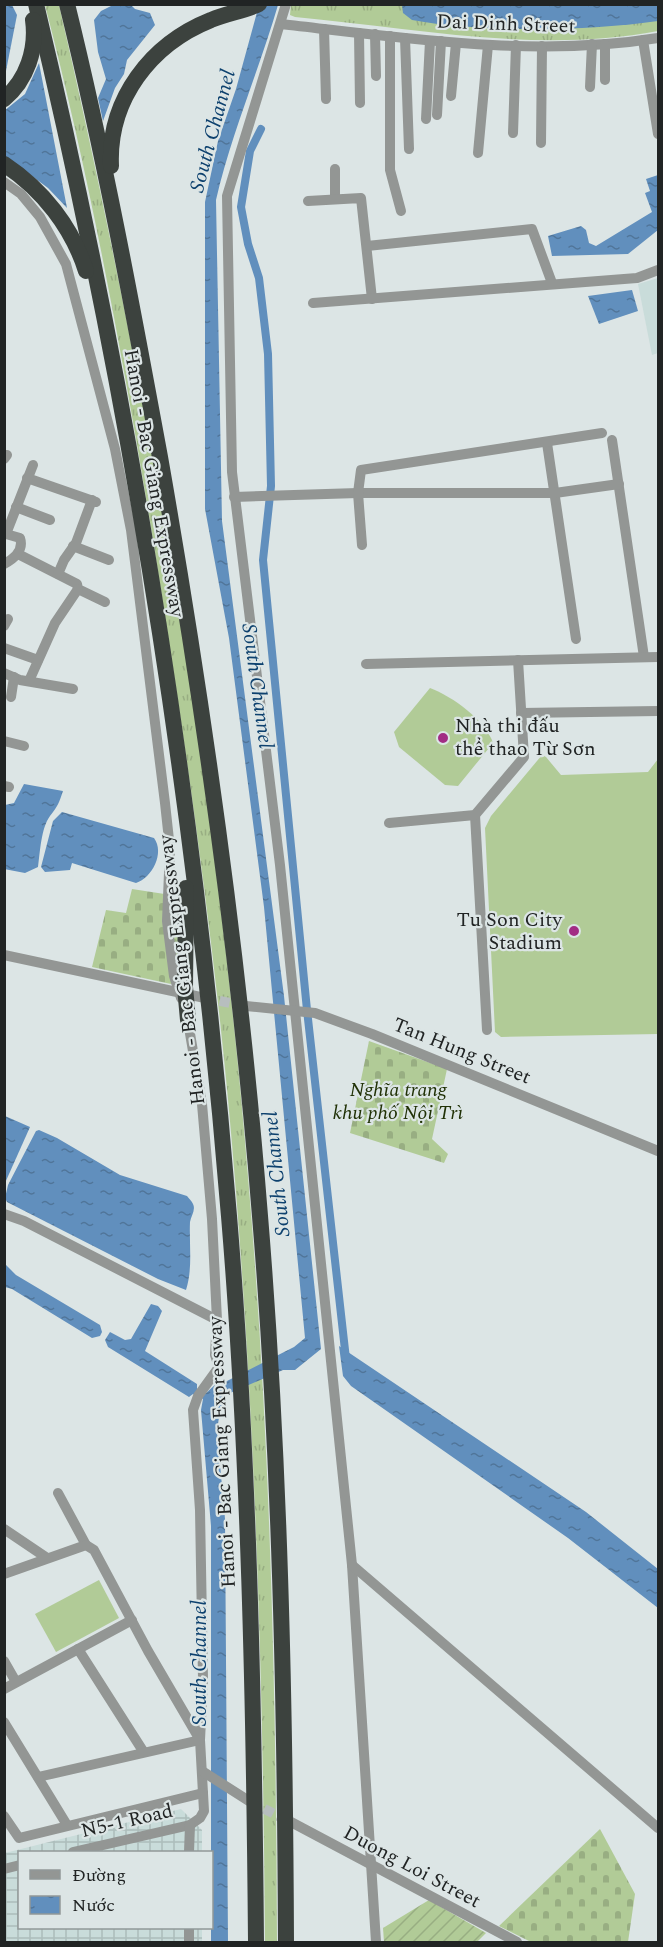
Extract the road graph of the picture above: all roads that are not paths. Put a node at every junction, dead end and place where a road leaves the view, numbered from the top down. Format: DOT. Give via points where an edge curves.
graph roads {
  1 [pos="31,4"];
  2 [pos="36,4"];
  3 [pos="67,4"];
  4 [pos="286,4"];
  5 [pos="256,6"];
  6 [pos="281,24"];
  7 [pos="324,29"];
  8 [pos="359,33"];
  9 [pos="375,34"];
  10 [pos="390,36"];
  11 [pos="405,38"];
  12 [pos="658,38"];
  13 [pos="429,40"];
  14 [pos="643,40"];
  15 [pos="441,41"];
  16 [pos="456,43"];
  17 [pos="592,44"];
  18 [pos="605,44"];
  19 [pos="488,45"];
  20 [pos="516,45"];
  21 [pos="542,46"];
  22 [pos="376,75"];
  23 [pos="605,80"];
  24 [pos="590,87"];
  25 [pos="451,96"];
  26 [pos="4,99"];
  27 [pos="326,99"];
  28 [pos="360,103"];
  29 [pos="437,115"];
  30 [pos="426,118"];
  31 [pos="513,133"];
  32 [pos="658,134"];
  33 [pos="541,143"];
  34 [pos="410,148"];
  35 [pos="478,153"];
  36 [pos="4,164"];
  37 [pos="335,169"];
  38 [pos="4,182"];
  39 [pos="335,199"];
  40 [pos="308,201"];
  41 [pos="401,211"];
  42 [pos="367,246"];
  43 [pos="126,270"];
  44 [pos="658,270"];
  45 [pos="552,283"];
  46 [pos="372,299"];
  47 [pos="313,303"];
  48 [pos="602,433"];
  49 [pos="612,440"];
  50 [pos="547,443"];
  51 [pos="33,465"];
  52 [pos="27,478"];
  53 [pos="619,484"];
  54 [pos="358,493"];
  55 [pos="555,493"];
  56 [pos="138,497"];
  57 [pos="234,497"];
  58 [pos="16,507"];
  59 [pos="50,520"];
  60 [pos="5,534"];
  61 [pos="362,545"];
  62 [pos="74,546"];
  63 [pos="4,547"];
  64 [pos="18,554"];
  65 [pos="109,560"];
  66 [pos="4,564"];
  67 [pos="58,574"];
  68 [pos="78,589"];
  69 [pos="105,602"];
  70 [pos="576,639"];
  71 [pos="4,648"];
  72 [pos="644,657"];
  73 [pos="658,657"];
  74 [pos="38,660"];
  75 [pos="518,660"];
  76 [pos="366,664"];
  77 [pos="9,675"];
  78 [pos="29,681"];
  79 [pos="73,689"];
  80 [pos="11,697"];
  81 [pos="658,711"];
  82 [pos="521,713"];
  83 [pos="173,732"];
  84 [pos="4,741"];
  85 [pos="24,746"];
  86 [pos="476,815"];
  87 [pos="389,823"];
  88 [pos="4,955"];
  89 [pos="183,993"];
  90 [pos="205,998"];
  91 [pos="246,1006"];
  92 [pos="294,1010"];
  93 [pos="188,1020"];
  94 [pos="487,1030"];
  95 [pos="658,1151"];
  96 [pos="4,1214"];
  97 [pos="216,1320"];
  98 [pos="58,1493"];
  99 [pos="4,1530"];
  100 [pos="86,1545"];
  101 [pos="47,1558"];
  102 [pos="352,1565"];
  103 [pos="4,1574"];
  104 [pos="132,1620"];
  105 [pos="78,1648"];
  106 [pos="4,1661"];
  107 [pos="16,1682"];
  108 [pos="4,1689"];
  109 [pos="4,1722"];
  110 [pos="200,1740"];
  111 [pos="142,1751"];
  112 [pos="202,1771"];
  113 [pos="38,1777"];
  114 [pos="203,1794"];
  115 [pos="244,1799"];
  116 [pos="4,1816"];
  117 [pos="291,1822"];
  118 [pos="68,1825"];
  119 [pos="190,1825"];
  120 [pos="658,1828"];
  121 [pos="77,1851"];
  122 [pos="189,1851"];
  123 [pos="373,1867"];
  124 [pos="255,1942"];
  125 [pos="286,1942"];
  126 [pos="376,1942"];
  127 [pos="517,1942"];
  1 -- 26 [label="highway" via="34,38 29,63 19,84"];
  2 -- 56 [label="highway, Hanoi - Bac Giang Expressway" via="96,277"];
  3 -- 43 [label="highway, Hanoi - Bac Giang Expressway"];
  4 -- 6 [label="street"];
  5 -- 43 [label="highway" via="211,19 168,42 153,55 129,88 111,149"];
  6 -- 7 [label="street, Dai Dinh Street"];
  6 -- 57 [label="street" via="227,196"];
  7 -- 8 [label="street, Dai Dinh Street"];
  7 -- 27 [label="street"];
  8 -- 9 [label="street, Dai Dinh Street"];
  8 -- 28 [label="street"];
  9 -- 10 [label="street, Dai Dinh Street"];
  9 -- 22 [label="street"];
  10 -- 11 [label="street, Dai Dinh Street"];
  10 -- 41 [label="street" via="390,170"];
  11 -- 13 [label="street, Dai Dinh Street"];
  11 -- 34 [label="street"];
  12 -- 14 [label="street, Dai Dinh Street"];
  13 -- 15 [label="street, Dai Dinh Street"];
  13 -- 30 [label="street"];
  14 -- 18 [label="street, Dai Dinh Street"];
  14 -- 32 [label="street"];
  15 -- 16 [label="street, Dai Dinh Street"];
  15 -- 29 [label="street"];
  16 -- 19 [label="street, Dai Dinh Street"];
  16 -- 25 [label="street"];
  17 -- 18 [label="street, Dai Dinh Street"];
  17 -- 21 [label="street, Dai Dinh Street"];
  17 -- 24 [label="street"];
  18 -- 23 [label="street"];
  19 -- 20 [label="street, Dai Dinh Street"];
  19 -- 35 [label="street"];
  20 -- 21 [label="street, Dai Dinh Street"];
  20 -- 31 [label="street"];
  21 -- 33 [label="street"];
  36 -- 56 [label="highway" via="44,196 82,260"];
  37 -- 39 [label="street"];
  38 -- 89 [label="street" via="21,194 40,217 66,264 115,450 131,530 168,826 167,921 174,976"];
  39 -- 40 [label="street"];
  39 -- 42 [label="street" via="361,198"];
  42 -- 45 [label="street" via="532,229"];
  42 -- 46 [label="street"];
  43 -- 125 [label="highway, Hanoi - Bac Giang Expressway" via="184,595 219,835 248,1076 281,1574"];
  44 -- 45 [label="street" via="637,278"];
  45 -- 46 [label="street"];
  46 -- 47 [label="street"];
  48 -- 50 [label="street"];
  49 -- 53 [label="street"];
  50 -- 54 [label="street" via="361,470"];
  50 -- 55 [label="street"];
  51 -- 52 [label="street"];
  52 -- 58 [label="street"];
  52 -- 62 [label="street" via="94,501"];
  53 -- 55 [label="street"];
  53 -- 72 [label="street"];
  54 -- 55 [label="street"];
  54 -- 57 [label="street"];
  54 -- 61 [label="street"];
  55 -- 70 [label="street"];
  56 -- 83 [label="highway, Hanoi - Bac Giang Expressway"];
  57 -- 92 [label="street"];
  58 -- 59 [label="street"];
  58 -- 60 [label="street"];
  60 -- 63 [label="street"];
  60 -- 64 [label="street" via="20,538"];
  62 -- 65 [label="street"];
  62 -- 67 [label="street"];
  64 -- 66 [label="street"];
  64 -- 67 [label="street"];
  67 -- 68 [label="street" via="77,584"];
  68 -- 69 [label="street"];
  68 -- 74 [label="street" via="55,623"];
  71 -- 74 [label="street"];
  72 -- 73 [label="street"];
  72 -- 75 [label="street"];
  74 -- 78 [label="street"];
  75 -- 76 [label="street"];
  75 -- 82 [label="street"];
  77 -- 78 [label="street"];
  77 -- 80 [label="street"];
  78 -- 79 [label="street"];
  81 -- 82 [label="street"];
  82 -- 86 [label="street" via="524,757"];
  83 -- 89 [label="highway" via="187,882"];
  83 -- 124 [label="highway, Hanoi - Bac Giang Expressway" via="217,1079 230,1230 250,1575"];
  84 -- 85 [label="street"];
  86 -- 87 [label="street"];
  86 -- 94 [label="street"];
  88 -- 89 [label="street"];
  89 -- 90 [label="street"];
  89 -- 93 [label="highway"];
  91 -- 92 [label="street, Tan Hung Street"];
  92 -- 95 [label="street, Tan Hung Street" via="372,1034"];
  92 -- 102 [label="street"];
  93 -- 97 [label="street" via="202,1104"];
  96 -- 97 [label="street"];
  97 -- 110 [label="street" via="218,1369 198,1396 193,1410 200,1510"];
  98 -- 100 [label="street"];
  99 -- 101 [label="street"];
  100 -- 101 [label="street"];
  100 -- 104 [label="street" via="94,1550"];
  101 -- 103 [label="street"];
  102 -- 120 [label="street"];
  102 -- 123 [label="street"];
  104 -- 105 [label="street"];
  104 -- 110 [label="street"];
  105 -- 107 [label="street"];
  105 -- 111 [label="street"];
  106 -- 107 [label="street"];
  107 -- 108 [label="street"];
  109 -- 113 [label="street"];
  110 -- 111 [label="street"];
  110 -- 112 [label="street"];
  111 -- 113 [label="street"];
  112 -- 114 [label="street"];
  112 -- 115 [label="street"];
  113 -- 118 [label="street"];
  114 -- 118 [label="street"];
  114 -- 119 [label="street" via="203,1815"];
  116 -- 118 [label="street" via="19,1838"];
  117 -- 123 [label="street, Duong Loi Street"];
  119 -- 121 [label="street, N5-1 Road"];
  119 -- 122 [label="street"];
  123 -- 126 [label="street"];
  123 -- 127 [label="street, Duong Loi Street"];
}
